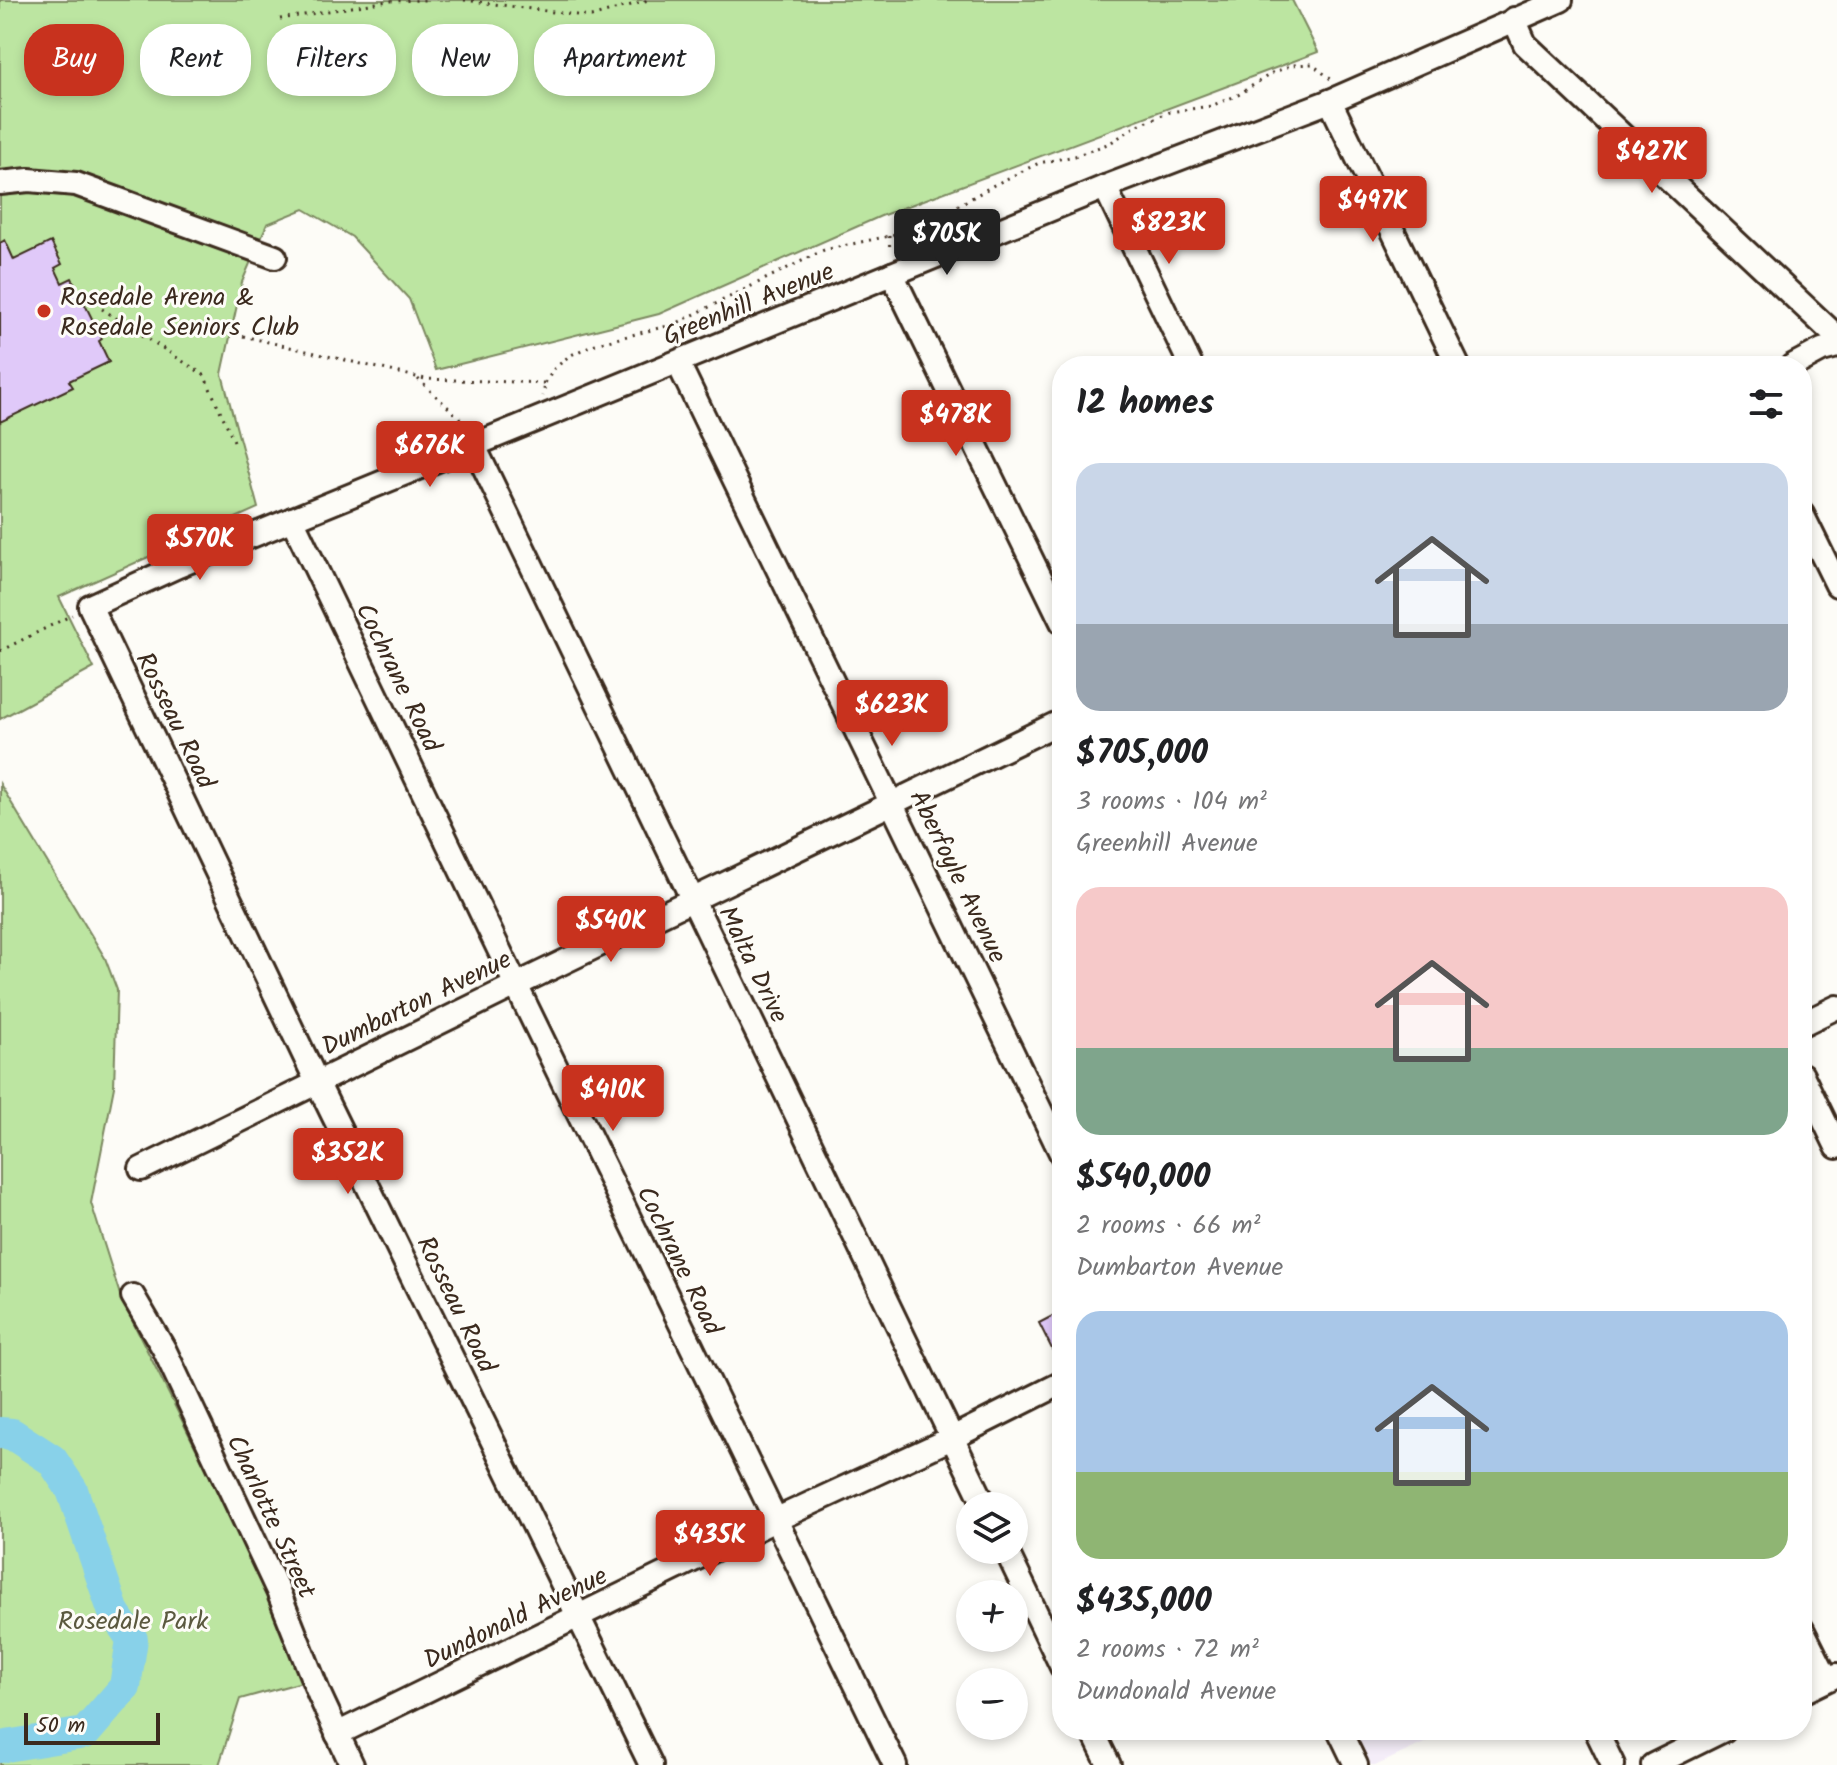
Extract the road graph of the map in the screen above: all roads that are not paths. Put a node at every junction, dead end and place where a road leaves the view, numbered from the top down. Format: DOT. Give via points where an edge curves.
graph roads {
  1 [pos="1561,0"];
  2 [pos="1514,19"];
  3 [pos="1331,90"];
  4 [pos="0,183"];
  5 [pos="1105,187"];
  6 [pos="275,257"];
  7 [pos="892,274"];
  8 [pos="1837,337"];
  9 [pos="1837,346"];
  10 [pos="1186,356"];
  11 [pos="1453,356"];
  12 [pos="1811,356"];
  13 [pos="678,363"];
  14 [pos="472,437"];
  15 [pos="292,519"];
  16 [pos="1812,534"];
  17 [pos="1837,585"];
  18 [pos="1052,602"];
  19 [pos="90,606"];
  20 [pos="1052,726"];
  21 [pos="893,804"];
  22 [pos="692,900"];
  23 [pos="516,985"];
  24 [pos="1837,1007"];
  25 [pos="1812,1019"];
  26 [pos="317,1082"];
  27 [pos="1812,1096"];
  28 [pos="1052,1134"];
  29 [pos="1837,1147"];
  30 [pos="141,1169"];
  31 [pos="133,1296"];
  32 [pos="1052,1388"];
  33 [pos="952,1438"];
  34 [pos="978,1492"];
  35 [pos="775,1520"];
  36 [pos="1013,1564"];
  37 [pos="579,1617"];
  38 [pos="1812,1645"];
  39 [pos="1052,1646"];
  40 [pos="1832,1677"];
  41 [pos="1812,1687"];
  42 [pos="337,1734"];
  43 [pos="1097,1740"];
  44 [pos="1344,1740"];
  45 [pos="1601,1740"];
  46 [pos="1704,1740"];
  47 [pos="352,1765"];
  48 [pos="651,1765"];
  49 [pos="895,1765"];
  50 [pos="1109,1765"];
  51 [pos="1356,1765"];
  52 [pos="1613,1765"];
  53 [pos="1653,1765"];
  1 -- 2 [label="street, Greenhill Avenue"];
  2 -- 3 [label="street, Greenhill Avenue"];
  2 -- 8 [label="street" via="1525,44"];
  3 -- 5 [label="street, Greenhill Avenue"];
  3 -- 11 [label="street"];
  4 -- 6 [label="street" via="76,184"];
  5 -- 7 [label="street, Greenhill Avenue"];
  5 -- 10 [label="street"];
  7 -- 13 [label="street, Greenhill Avenue"];
  7 -- 18 [label="street"];
  9 -- 12 [label="street"];
  13 -- 14 [label="street, Greenhill Avenue"];
  13 -- 21 [label="street, Aberfoyle Avenue"];
  14 -- 15 [label="street, Greenhill Avenue"];
  14 -- 22 [label="street, Malta Drive"];
  15 -- 19 [label="street, Greenhill Avenue"];
  15 -- 23 [label="street, Cochrane Road"];
  16 -- 17 [label="street"];
  19 -- 26 [label="street, Rosseau Road"];
  20 -- 21 [label="street, Dumbarton Avenue"];
  21 -- 22 [label="street, Dumbarton Avenue"];
  21 -- 28 [label="street, Aberfoyle Avenue"];
  22 -- 23 [label="street, Dumbarton Avenue"];
  22 -- 33 [label="street, Malta Drive"];
  23 -- 26 [label="street, Dumbarton Avenue"];
  23 -- 35 [label="street, Cochrane Road"];
  24 -- 25 [label="street"];
  26 -- 30 [label="street, Dumbarton Avenue"];
  26 -- 37 [label="street, Rosseau Road"];
  27 -- 29 [label="street"];
  31 -- 42 [label="street, Charlotte Street" via="164,1349 258,1548"];
  32 -- 33 [label="street, Dundonald Avenue"];
  33 -- 34 [label="street, Malta Drive"];
  33 -- 35 [label="street, Dundonald Avenue"];
  35 -- 37 [label="street, Dundonald Avenue"];
  35 -- 49 [label="street, Cochrane Road"];
  36 -- 39 [label="street"];
  37 -- 42 [label="street, Dundonald Avenue"];
  37 -- 48 [label="street, Rosseau Road"];
  38 -- 40 [label="street"];
  40 -- 41 [label="street"];
  42 -- 47 [label="street, Charlotte Street"];
  43 -- 50 [label="street"];
  44 -- 51 [label="street"];
  45 -- 52 [label="street"];
  46 -- 53 [label="street"];
}
